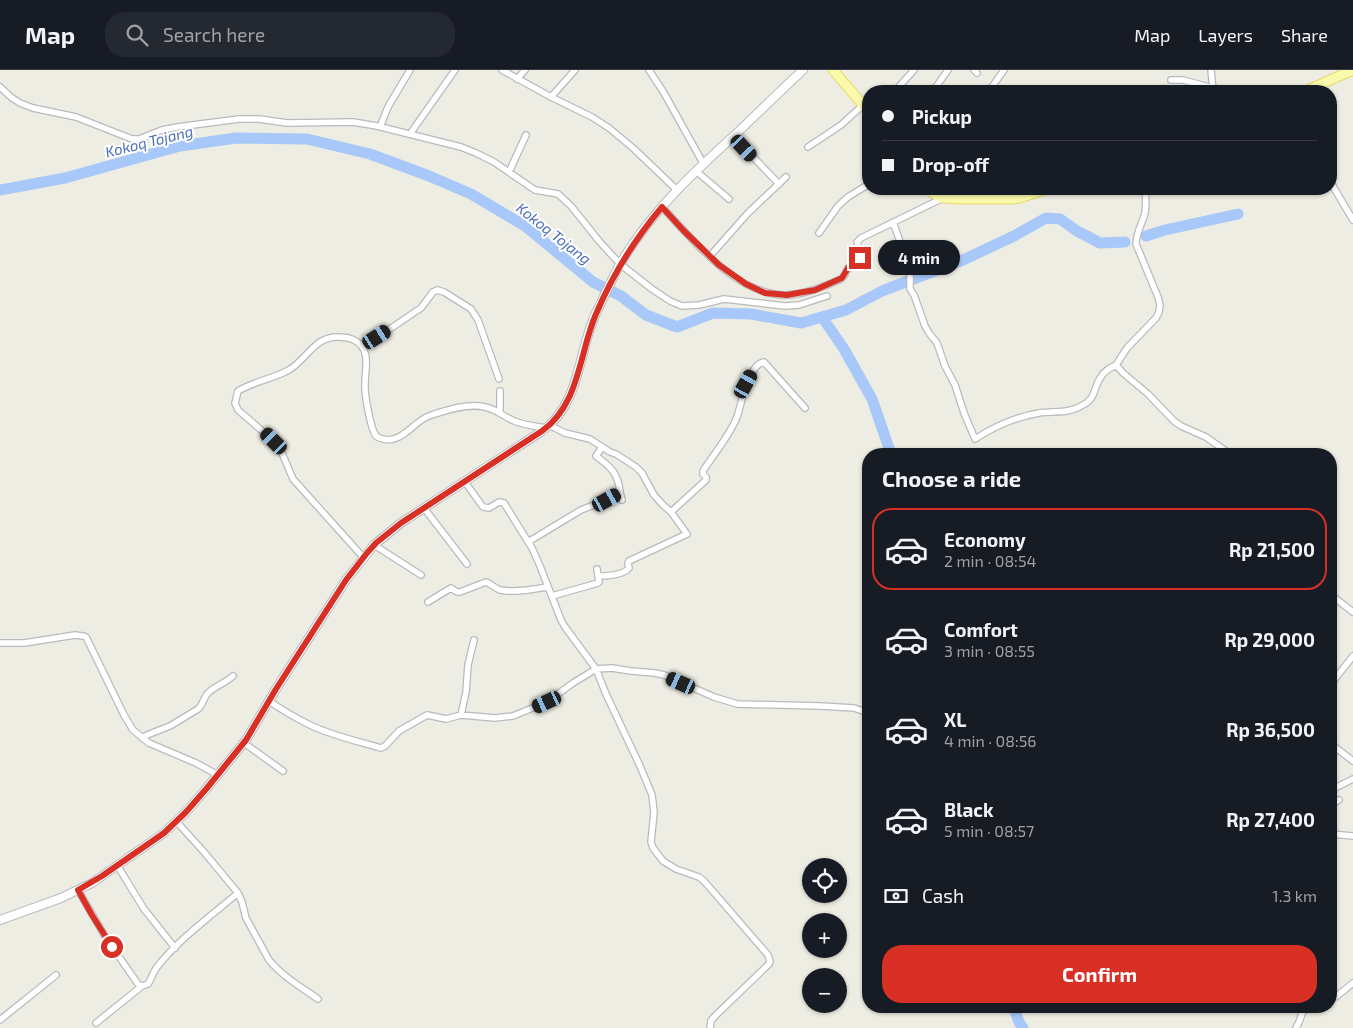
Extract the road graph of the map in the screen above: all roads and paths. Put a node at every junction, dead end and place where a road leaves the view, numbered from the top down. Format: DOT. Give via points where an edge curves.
graph roads {
  1 [pos="410,70"];
  2 [pos="455,70"];
  3 [pos="502,70"];
  4 [pos="525,70"];
  5 [pos="575,70"];
  6 [pos="649,70"];
  7 [pos="803,70"];
  8 [pos="833,70"];
  9 [pos="914,70"];
  10 [pos="948,70"];
  11 [pos="1004,70"];
  12 [pos="1211,70"];
  13 [pos="1353,70"];
  14 [pos="517,79"];
  15 [pos="1171,80"];
  16 [pos="900,85"];
  17 [pos="937,85"];
  18 [pos="993,85"];
  19 [pos="1198,85"];
  20 [pos="1212,85"];
  21 [pos="1319,85"];
  22 [pos="0,87"];
  23 [pos="551,97"];
  24 [pos="862,103"];
  25 [pos="862,111"];
  26 [pos="380,127"];
  27 [pos="410,134"];
  28 [pos="526,135"];
  29 [pos="733,136"];
  30 [pos="808,147"];
  31 [pos="704,163"];
  32 [pos="511,169"];
  33 [pos="696,171"];
  34 [pos="786,177"];
  35 [pos="778,184"];
  36 [pos="862,188"];
  37 [pos="677,190"];
  38 [pos="1337,194"];
  39 [pos="936,195"];
  40 [pos="1029,195"];
  41 [pos="1146,195"];
  42 [pos="944,198"];
  43 [pos="729,199"];
  44 [pos="662,207"];
  45 [pos="1353,220"];
  46 [pos="893,222"];
  47 [pos="820,233"];
  48 [pos="710,256"];
  49 [pos="620,264"];
  50 [pos="828,296"];
  51 [pos="363,347"];
  52 [pos="1116,365"];
  53 [pos="499,379"];
  54 [pos="500,391"];
  55 [pos="805,408"];
  56 [pos="500,412"];
  57 [pos="548,427"];
  58 [pos="602,447"];
  59 [pos="1222,448"];
  60 [pos="465,482"];
  61 [pos="620,492"];
  62 [pos="622,500"];
  63 [pos="424,508"];
  64 [pos="671,512"];
  65 [pos="528,542"];
  66 [pos="374,545"];
  67 [pos="363,557"];
  68 [pos="467,564"];
  69 [pos="597,569"];
  70 [pos="421,575"];
  71 [pos="598,576"];
  72 [pos="548,587"];
  73 [pos="552,596"];
  74 [pos="1337,600"];
  75 [pos="428,602"];
  76 [pos="1353,612"];
  77 [pos="474,640"];
  78 [pos="0,643"];
  79 [pos="1353,656"];
  80 [pos="596,669"];
  81 [pos="232,676"];
  82 [pos="1337,676"];
  83 [pos="269,701"];
  84 [pos="862,711"];
  85 [pos="460,714"];
  86 [pos="142,738"];
  87 [pos="244,743"];
  88 [pos="1337,749"];
  89 [pos="1353,761"];
  90 [pos="283,771"];
  91 [pos="218,775"];
  92 [pos="1353,779"];
  93 [pos="1337,787"];
  94 [pos="176,821"];
  95 [pos="1337,835"];
  96 [pos="1353,836"];
  97 [pos="117,865"];
  98 [pos="78,890"];
  99 [pos="238,893"];
  100 [pos="0,920"];
  101 [pos="175,948"];
  102 [pos="56,975"];
  103 [pos="1353,983"];
  104 [pos="142,986"];
  105 [pos="1337,996"];
  106 [pos="318,999"];
  107 [pos="1302,1013"];
  108 [pos="0,1020"];
  109 [pos="96,1023"];
  110 [pos="710,1028"];
  111 [pos="1296,1028"];
  1 -- 26 [label="street"];
  2 -- 27 [label="street"];
  3 -- 14 [label="street"];
  4 -- 14 [label="street"];
  5 -- 23 [label="street"];
  6 -- 31 [label="street"];
  7 -- 29 [label="street"];
  8 -- 24 [label="main road"];
  9 -- 16 [label="street"];
  10 -- 17 [label="street"];
  11 -- 18 [label="street"];
  12 -- 20 [label="street"];
  13 -- 21 [label="main road"];
  14 -- 23 [label="street"];
  15 -- 19 [label="street"];
  22 -- 26 [label="street" via="20,103 76,117 132,139 177,127 238,119 286,123 353,122"];
  23 -- 37 [label="street" via="609,128"];
  25 -- 30 [label="street"];
  26 -- 27 [label="street"];
  27 -- 32 [label="street" via="476,152"];
  28 -- 32 [label="street"];
  29 -- 31 [label="street"];
  29 -- 35 [label="street"];
  31 -- 33 [label="street"];
  32 -- 49 [label="street" via="535,190 558,194"];
  33 -- 37 [label="street"];
  33 -- 43 [label="street"];
  34 -- 35 [label="street"];
  35 -- 48 [label="street"];
  36 -- 47 [label="street" via="838,206"];
  37 -- 44 [label="street"];
  38 -- 45 [label="street"];
  39 -- 42 [label="main road"];
  40 -- 42 [label="main road"];
  41 -- 52 [label="street" via="1136,244 1158,297 1159,312"];
  42 -- 46 [label="street"];
  44 -- 48 [label="street"];
  44 -- 49 [label="street"];
  46 -- 48 [label="street" via="856,242 861,256 842,278 805,292 787,295 765,293 728,272"];
  46 -- 52 [label="street" via="908,264 910,289 977,437 1016,418 1064,412 1084,405 1094,394 1101,376"];
  49 -- 50 [label="street" via="652,289 682,306 724,299 785,306"];
  49 -- 57 [label="street" via="588,334 572,392"];
  51 -- 53 [label="street" via="421,308 437,290 471,309"];
  51 -- 56 [label="street" via="366,403 374,431 382,439 394,439 422,419 448,411 480,406"];
  51 -- 67 [label="street" via="353,339 325,339 288,371 245,387 238,392 235,403 243,416 274,441 293,479"];
  52 -- 59 [label="street" via="1174,421"];
  54 -- 56 [label="street"];
  55 -- 64 [label="street" via="764,362 756,366 746,384 734,423 703,471 706,480"];
  56 -- 57 [label="street" via="513,420"];
  57 -- 58 [label="street" via="587,437"];
  57 -- 60 [label="street"];
  58 -- 61 [label="street" via="596,456 612,469"];
  58 -- 64 [label="street" via="640,470 653,493"];
  60 -- 63 [label="street"];
  60 -- 65 [label="street" via="481,506 490,508 499,502 504,503"];
  61 -- 62 [label="street"];
  61 -- 65 [label="street" via="581,510"];
  63 -- 66 [label="street"];
  63 -- 68 [label="street"];
  64 -- 71 [label="street" via="686,532 685,536 629,561 627,570"];
  65 -- 72 [label="street"];
  66 -- 67 [label="street"];
  66 -- 70 [label="street"];
  67 -- 83 [label="street"];
  69 -- 71 [label="street"];
  71 -- 73 [label="street" via="598,584"];
  72 -- 73 [label="street"];
  72 -- 75 [label="street" via="506,590 486,582 460,592 451,588"];
  73 -- 80 [label="street" via="565,627"];
  74 -- 76 [label="street"];
  77 -- 85 [label="street"];
  78 -- 86 [label="street" via="86,637 127,722"];
  79 -- 82 [label="street"];
  80 -- 84 [label="street" via="655,672 737,704"];
  80 -- 85 [label="street" via="547,702 513,716 495,718"];
  80 -- 110 [label="street" via="652,795 651,842 656,852 663,861 699,877 708,885 770,960 714,1016"];
  81 -- 86 [label="street" via="209,692 198,709"];
  83 -- 85 [label="street" via="312,726 381,748 400,731 425,716 446,719"];
  83 -- 87 [label="street"];
  86 -- 91 [label="street"];
  87 -- 90 [label="street"];
  87 -- 91 [label="street"];
  88 -- 89 [label="street"];
  91 -- 94 [label="street"];
  92 -- 93 [label="street"];
  94 -- 97 [label="street"];
  94 -- 99 [label="street"];
  95 -- 96 [label="street"];
  97 -- 98 [label="street"];
  97 -- 101 [label="street" via="144,909"];
  98 -- 100 [label="street"];
  98 -- 104 [label="street" via="106,938"];
  99 -- 101 [label="street"];
  99 -- 106 [label="street" via="246,918 273,966"];
  101 -- 104 [label="street" via="156,967 148,984"];
  102 -- 108 [label="street"];
  103 -- 105 [label="street"];
  104 -- 109 [label="street"];
  107 -- 111 [label="street"];
}
